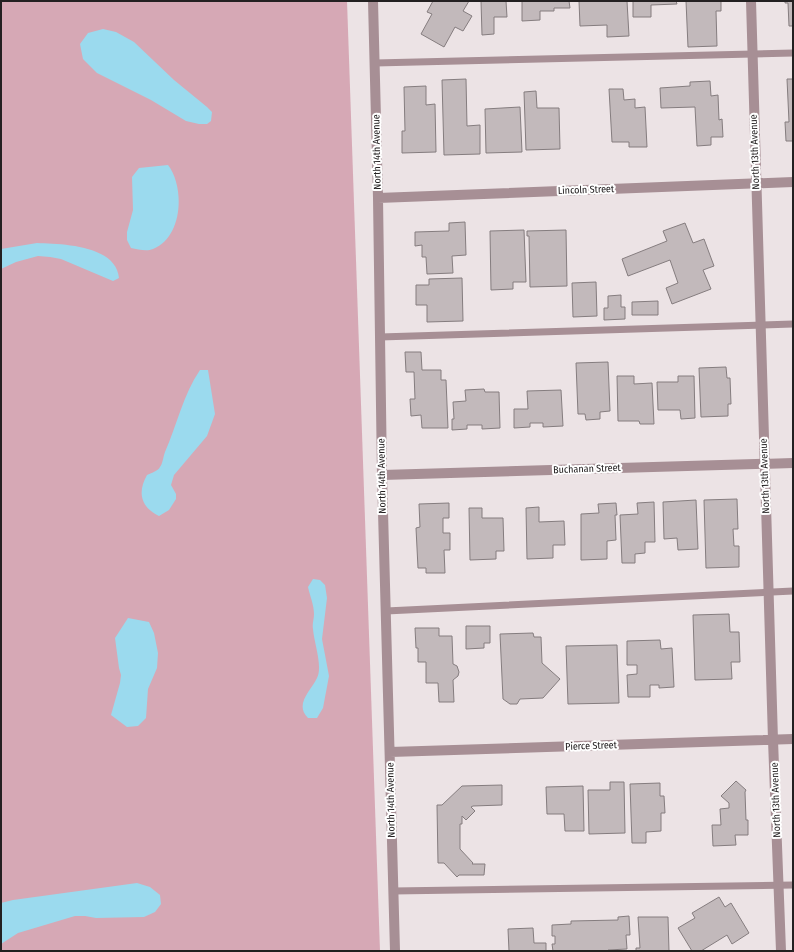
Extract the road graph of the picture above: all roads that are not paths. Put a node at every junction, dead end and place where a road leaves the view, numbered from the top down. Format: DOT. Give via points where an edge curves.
graph roads {
  1 [pos="373,1"];
  2 [pos="751,1"];
  3 [pos="793,53"];
  4 [pos="752,54"];
  5 [pos="375,63"];
  6 [pos="793,182"];
  7 [pos="756,183"];
  8 [pos="378,198"];
  9 [pos="793,324"];
  10 [pos="760,325"];
  11 [pos="380,337"];
  12 [pos="793,462"];
  13 [pos="765,463"];
  14 [pos="382,475"];
  15 [pos="793,591"];
  16 [pos="769,592"];
  17 [pos="386,610"];
  18 [pos="793,739"];
  19 [pos="773,740"];
  20 [pos="390,752"];
  21 [pos="779,885"];
  22 [pos="793,885"];
  23 [pos="394,891"];
  24 [pos="395,951"];
  25 [pos="782,951"];
  1 -- 5 [label="street, North 14th Avenue"];
  2 -- 4 [label="street, North 13th Avenue"];
  3 -- 4 [label="lane"];
  4 -- 5 [label="lane"];
  4 -- 7 [label="street, North 13th Avenue"];
  5 -- 8 [label="street, North 14th Avenue"];
  6 -- 7 [label="street, Lincoln Street"];
  7 -- 8 [label="street, Lincoln Street"];
  7 -- 10 [label="street, North 13th Avenue"];
  8 -- 11 [label="street, North 14th Avenue"];
  9 -- 10 [label="lane"];
  10 -- 11 [label="lane"];
  10 -- 13 [label="street, North 13th Avenue"];
  11 -- 14 [label="street, North 14th Avenue"];
  12 -- 13 [label="street, Buchanan Street"];
  13 -- 14 [label="street, Buchanan Street"];
  13 -- 16 [label="street, North 13th Avenue"];
  14 -- 17 [label="street, North 14th Avenue"];
  15 -- 16 [label="lane"];
  16 -- 17 [label="lane"];
  16 -- 19 [label="street, North 13th Avenue"];
  17 -- 20 [label="street, North 14th Avenue"];
  18 -- 19 [label="street, Pierce Street"];
  19 -- 20 [label="street, Pierce Street"];
  19 -- 21 [label="street, North 13th Avenue"];
  20 -- 23 [label="street, North 14th Avenue"];
  21 -- 22 [label="lane"];
  21 -- 23 [label="lane"];
  21 -- 25 [label="street, North 13th Avenue"];
  23 -- 24 [label="street, North 14th Avenue"];
}
